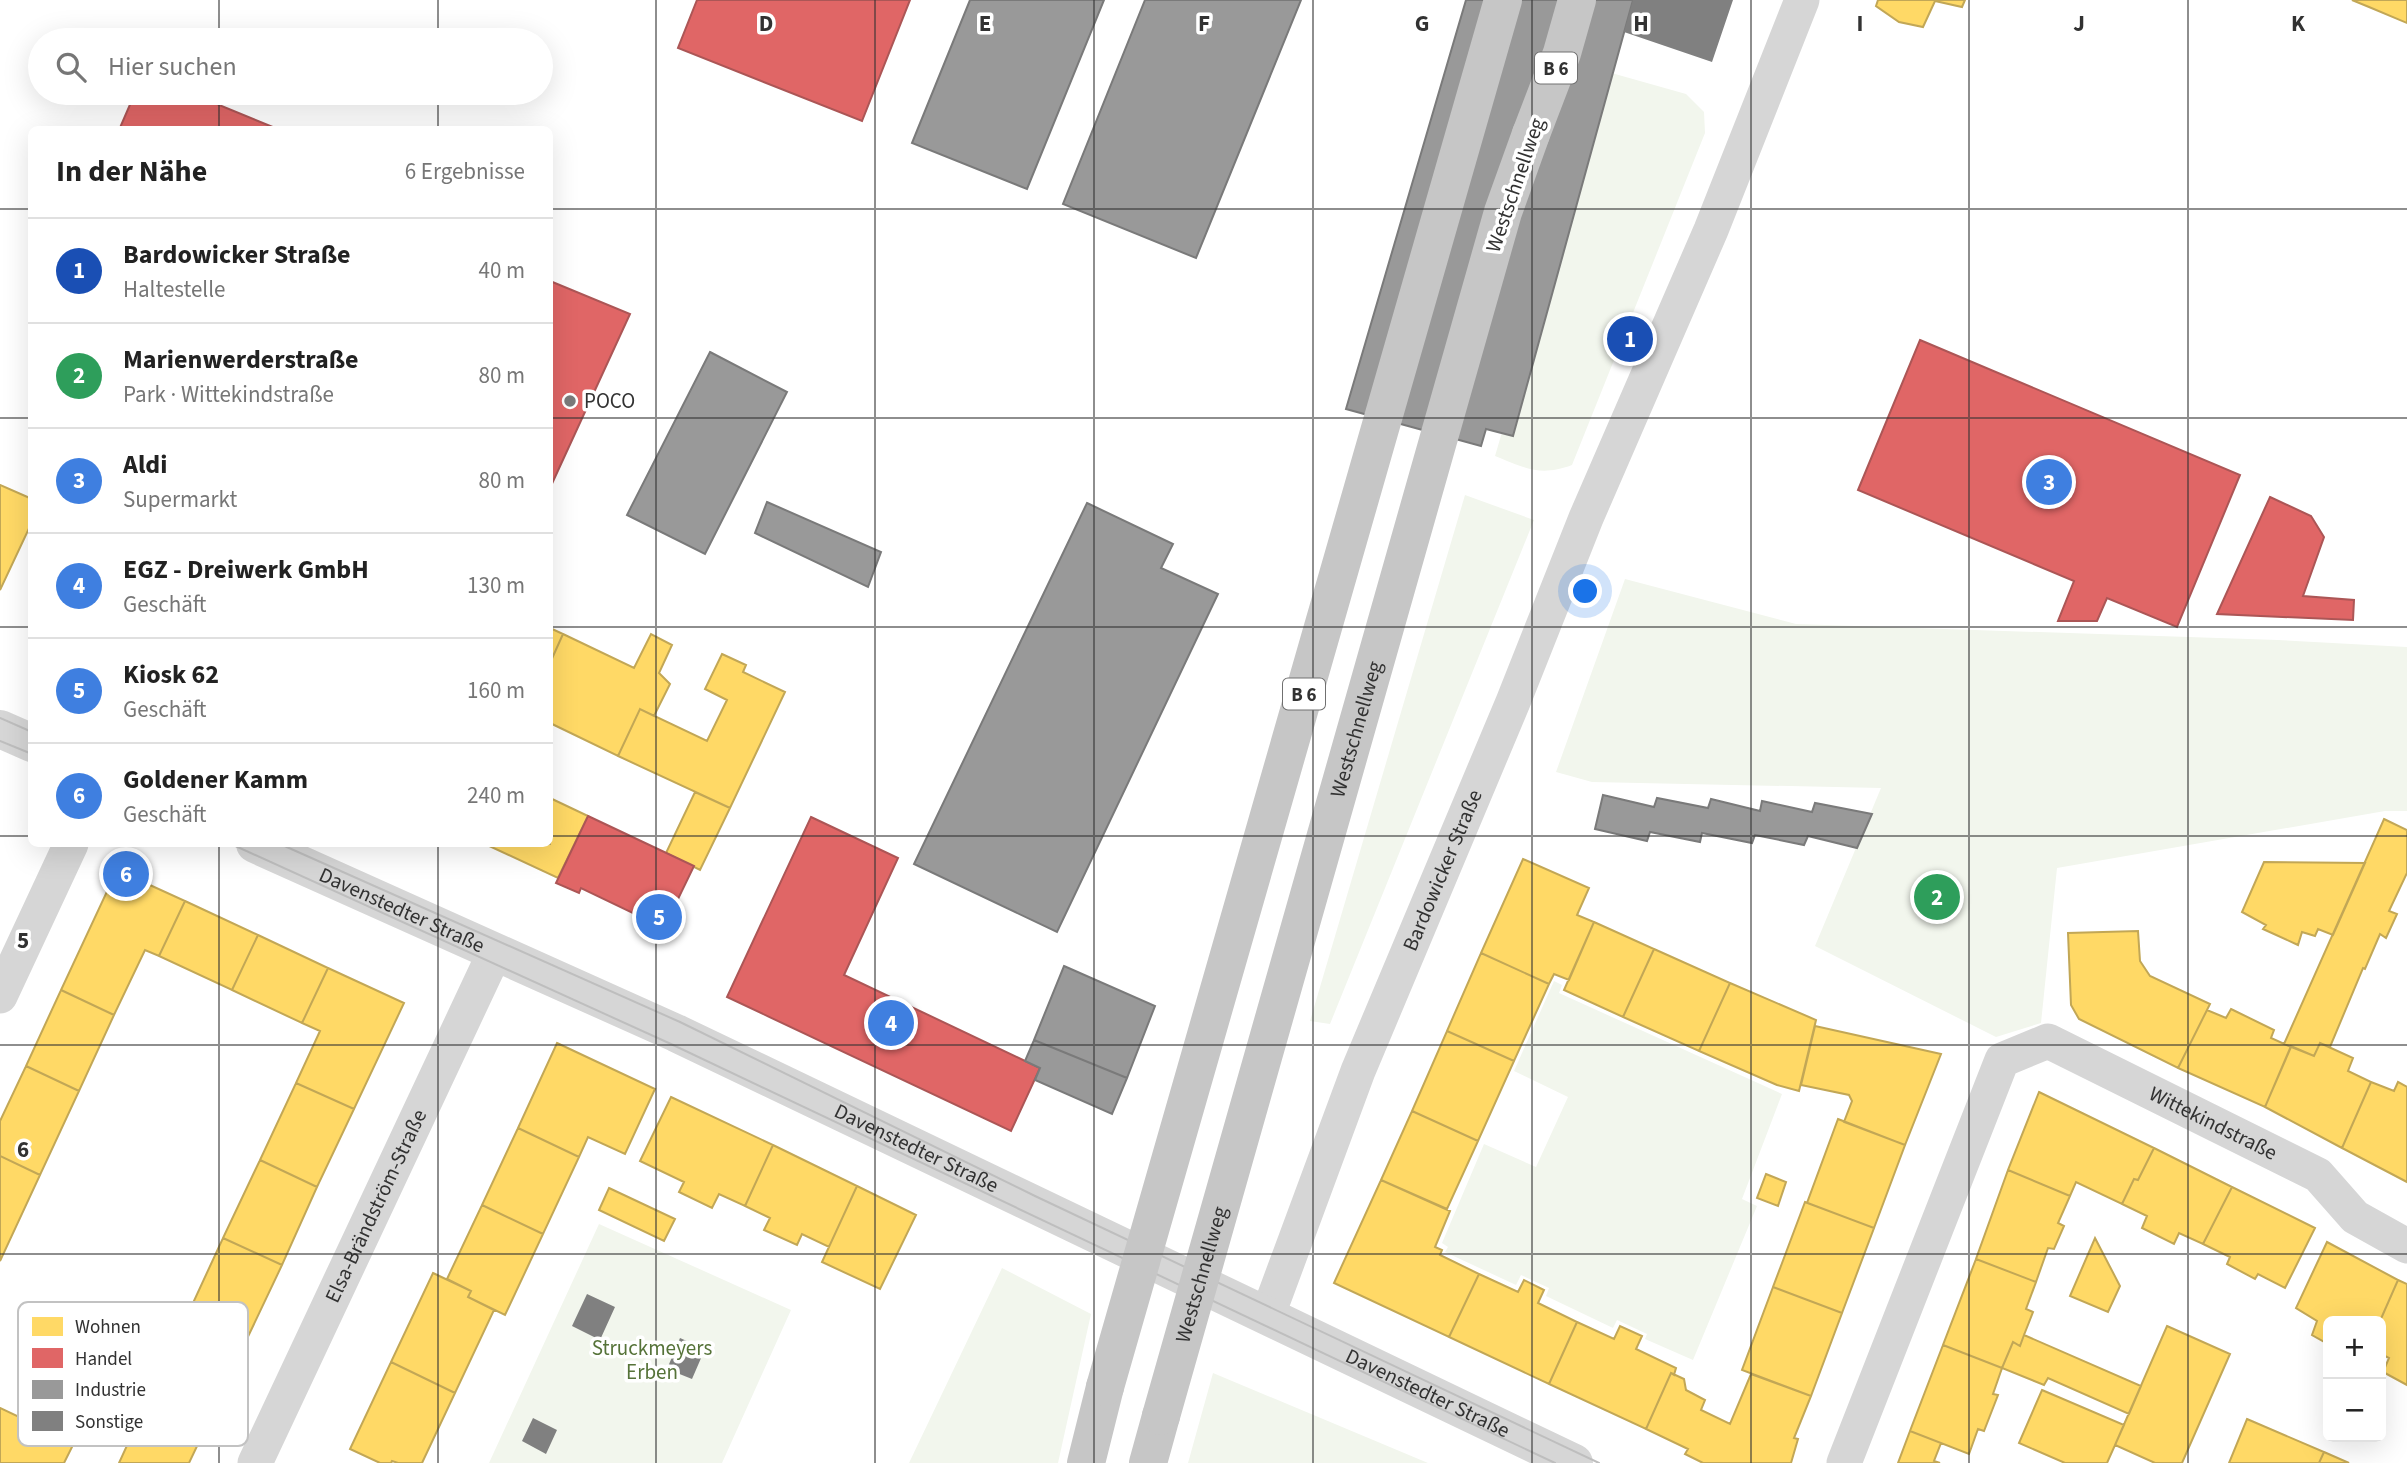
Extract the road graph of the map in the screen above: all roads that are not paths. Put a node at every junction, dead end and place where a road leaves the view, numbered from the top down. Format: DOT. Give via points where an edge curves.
graph roads {
  1 [pos="1503,0"];
  2 [pos="1577,0"];
  3 [pos="1802,0"];
  4 [pos="0,729"];
  5 [pos="28,741"];
  6 [pos="70,847"];
  7 [pos="262,847"];
  8 [pos="495,952"];
  9 [pos="0,996"];
  10 [pos="2407,1246"];
  11 [pos="1267,1317"];
  12 [pos="255,1463"];
  13 [pos="1086,1463"];
  14 [pos="1148,1463"];
  15 [pos="1574,1463"];
  16 [pos="1844,1463"];
  1 -- 13 [label="highway, B 6, bridge"];
  2 -- 14 [label="highway, Westschnellweg / B 6, bridge" via="1503,212"];
  3 -- 11 [label="street, Bardowicker Straße" via="1711,230 1581,530 1514,702 1358,1071"];
  4 -- 5 [label="street"];
  6 -- 9 [label="street"];
  7 -- 8 [label="street, Davenstedter Straße"];
  8 -- 11 [label="street, Davenstedter Straße" via="676,1033"];
  8 -- 12 [label="street, Elsa-Brändström-Straße"];
  10 -- 16 [label="street, Wittekindstraße" via="2355,1217 2318,1175 2048,1041 2003,1060"];
  11 -- 15 [label="street, Davenstedter Straße"];
}
